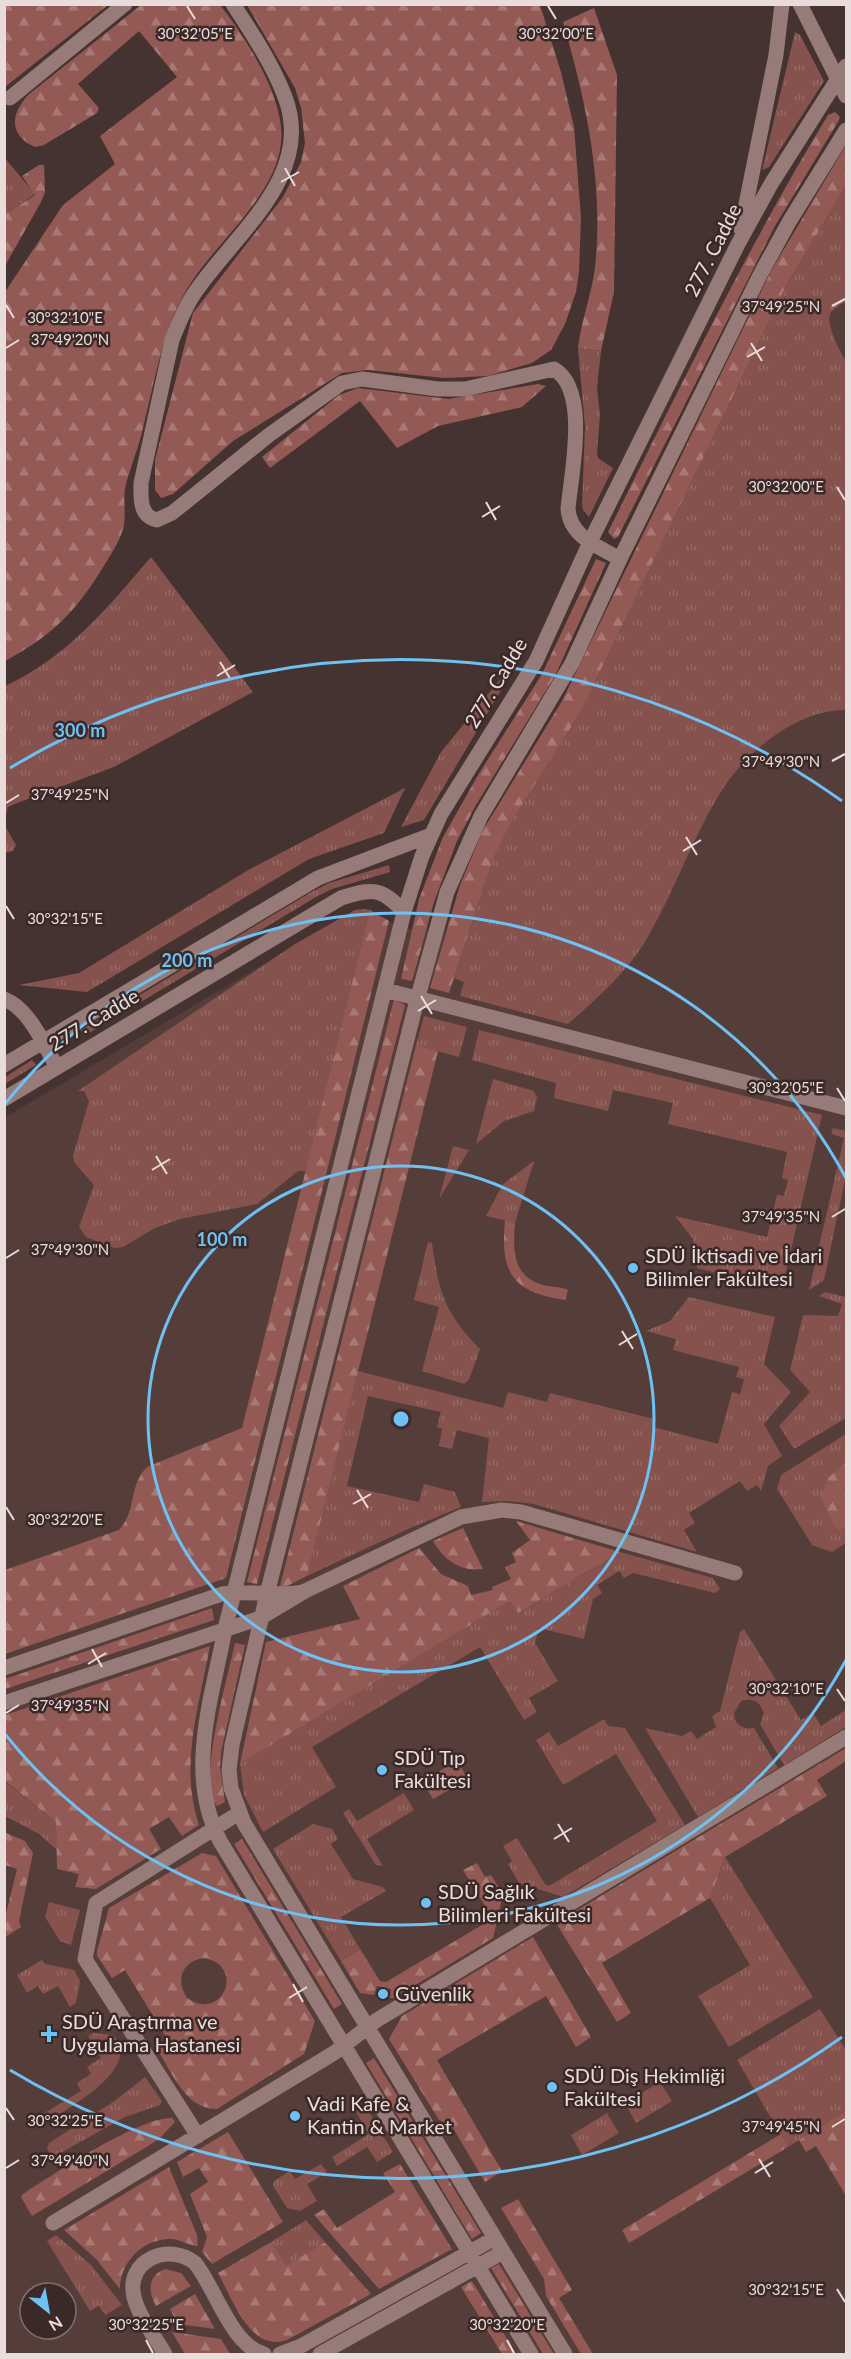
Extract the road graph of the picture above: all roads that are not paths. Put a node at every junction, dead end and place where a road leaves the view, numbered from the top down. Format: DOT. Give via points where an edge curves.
graph roads {
  1 [pos="125,4"];
  2 [pos="233,4"];
  3 [pos="782,4"];
  4 [pos="800,4"];
  5 [pos="842,73"];
  6 [pos="846,96"];
  7 [pos="10,98"];
  8 [pos="846,130"];
  9 [pos="738,244"];
  10 [pos="590,542"];
  11 [pos="620,558"];
  12 [pos="431,835"];
  13 [pos="404,912"];
  14 [pos="385,990"];
  15 [pos="4,999"];
  16 [pos="417,1000"];
  17 [pos="42,1042"];
  18 [pos="4,1065"];
  19 [pos="57,1067"];
  20 [pos="4,1098"];
  21 [pos="846,1108"];
  22 [pos="735,1573"];
  23 [pos="305,1591"];
  24 [pos="235,1592"];
  25 [pos="267,1593"];
  26 [pos="260,1618"];
  27 [pos="225,1629"];
  28 [pos="4,1668"];
  29 [pos="4,1703"];
  30 [pos="846,1737"];
  31 [pos="239,1813"];
  32 [pos="214,1829"];
  33 [pos="367,2027"];
  34 [pos="344,2045"];
  35 [pos="198,2136"];
  36 [pos="53,2223"];
  37 [pos="495,2238"];
  38 [pos="469,2252"];
  39 [pos="503,2252"];
  40 [pos="478,2266"];
  41 [pos="165,2355"];
  42 [pos="264,2355"];
  43 [pos="280,2355"];
  44 [pos="320,2355"];
  45 [pos="531,2355"];
  46 [pos="565,2355"];
  1 -- 7 [label="street"];
  2 -- 10 [label="street" via="286,98 291,124 289,156 266,201 197,289 179,322 141,483 146,514 157,520 172,513 269,435 342,383 362,380 465,389 554,369 567,381 574,413 569,517 576,531"];
  3 -- 9 [label="street" via="776,55"];
  4 -- 5 [label="street"];
  5 -- 6 [label="street"];
  5 -- 9 [label="street, 277. Cadde"];
  8 -- 11 [label="street" via="760,275"];
  9 -- 10 [label="street, 277. Cadde"];
  10 -- 11 [label="street"];
  10 -- 12 [label="street, 277. Cadde" via="536,661"];
  11 -- 16 [label="street" via="562,680 468,839 435,931"];
  12 -- 13 [label="street, 277. Cadde"];
  12 -- 17 [label="street, 277. Cadde" via="318,878"];
  13 -- 14 [label="street"];
  13 -- 19 [label="street, 277. Cadde" via="376,890 341,897"];
  14 -- 16 [label="street"];
  14 -- 24 [label="street"];
  15 -- 17 [label="street" via="21,1009"];
  16 -- 21 [label="street"];
  16 -- 25 [label="street"];
  17 -- 18 [label="street, 277. Cadde"];
  17 -- 19 [label="street"];
  19 -- 20 [label="street, 277. Cadde"];
  22 -- 23 [label="street" via="521,1512 502,1510 473,1514 441,1525"];
  23 -- 25 [label="street"];
  23 -- 26 [label="street"];
  24 -- 25 [label="street"];
  24 -- 27 [label="street"];
  24 -- 28 [label="street"];
  25 -- 26 [label="street"];
  26 -- 27 [label="street"];
  26 -- 31 [label="street" via="230,1757 231,1788"];
  27 -- 29 [label="street"];
  27 -- 32 [label="street" via="201,1764 204,1796"];
  30 -- 33 [label="street"];
  31 -- 32 [label="street"];
  31 -- 33 [label="street"];
  32 -- 34 [label="street"];
  32 -- 35 [label="street" via="96,1903 85,1959"];
  33 -- 34 [label="street"];
  33 -- 37 [label="street"];
  34 -- 35 [label="street"];
  34 -- 38 [label="street"];
  35 -- 36 [label="street"];
  37 -- 38 [label="street"];
  37 -- 39 [label="street"];
  38 -- 40 [label="street"];
  38 -- 43 [label="street"];
  39 -- 40 [label="street"];
  39 -- 46 [label="street"];
  40 -- 44 [label="street"];
  40 -- 45 [label="street"];
  41 -- 42 [label="street" via="137,2305 133,2287 135,2276 146,2261 168,2253 186,2256 195,2263 243,2341"];
}
